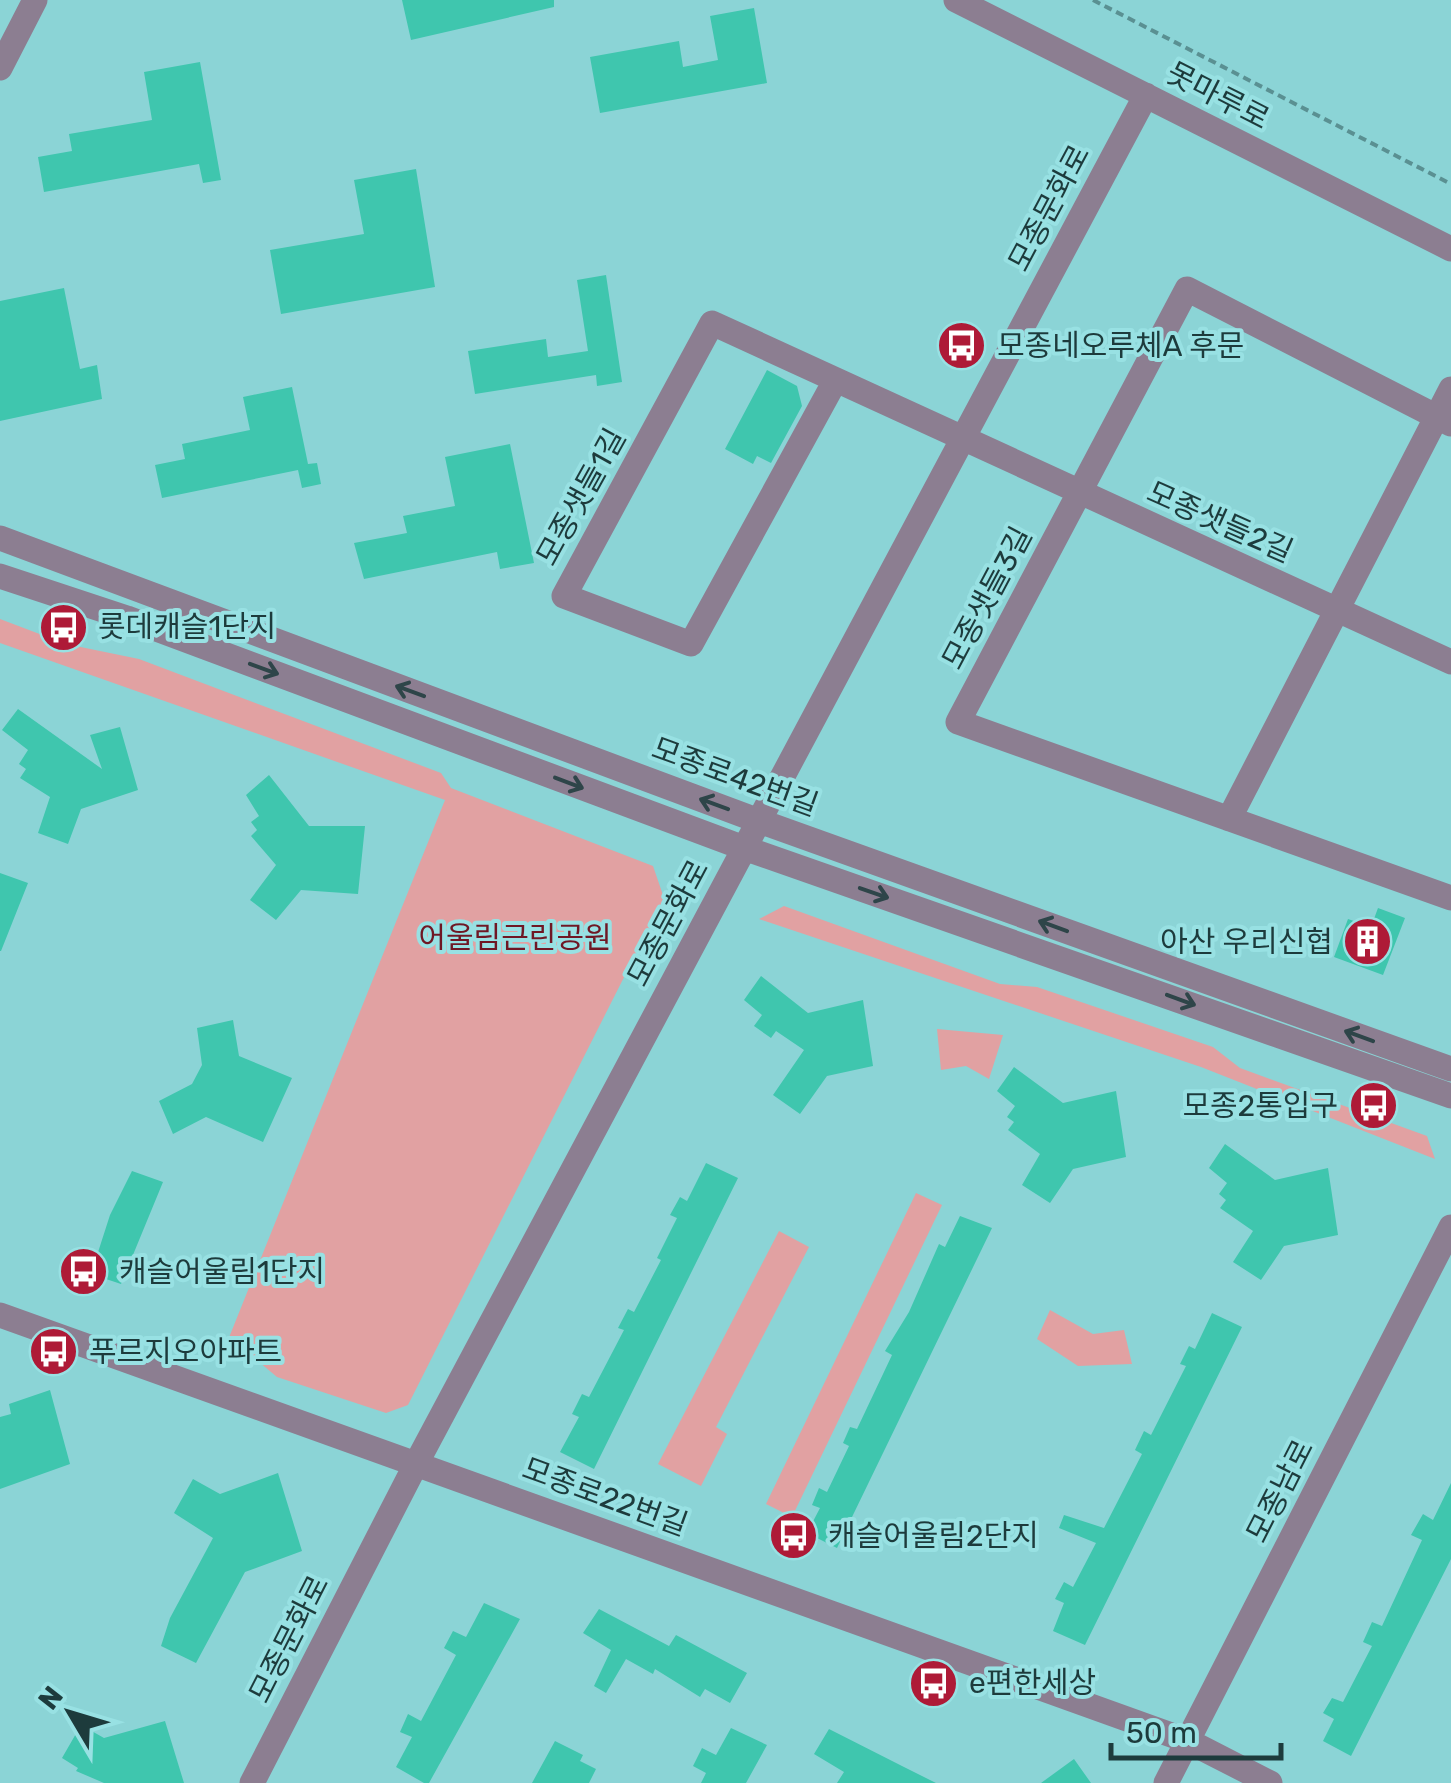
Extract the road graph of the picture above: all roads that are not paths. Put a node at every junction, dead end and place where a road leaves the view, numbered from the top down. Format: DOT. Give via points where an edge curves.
graph roads {
  1 [pos="36,0"];
  2 [pos="956,0"];
  3 [pos="0,68"];
  4 [pos="1146,96"];
  5 [pos="1451,250"];
  6 [pos="835,381"];
  7 [pos="1451,389"];
  8 [pos="1444,420"];
  9 [pos="962,441"];
  10 [pos="1078,494"];
  11 [pos="0,538"];
  12 [pos="0,576"];
  13 [pos="1336,610"];
  14 [pos="1451,662"];
  15 [pos="1229,818"];
  16 [pos="759,821"];
  17 [pos="744,848"];
  18 [pos="1451,898"];
  19 [pos="1451,1069"];
  20 [pos="1451,1096"];
  21 [pos="1451,1227"];
  22 [pos="0,1315"];
  23 [pos="416,1464"];
  24 [pos="1188,1741"];
  25 [pos="252,1783"];
  26 [pos="1166,1783"];
  27 [pos="1270,1783"];
  1 -- 3 [label="street"];
  2 -- 4 [label="street, 못마루로"];
  4 -- 5 [label="street, 못마루로"];
  4 -- 9 [label="street, 모종문화로"];
  6 -- 6 [label="street, 모종샛들1길" via="712,323 564,596 691,644"];
  6 -- 9 [label="street, 모종샛들1길"];
  7 -- 8 [label="street"];
  8 -- 10 [label="street, 모종샛들3길" via="1186,289"];
  8 -- 13 [label="street"];
  9 -- 10 [label="street, 모종샛들2길"];
  9 -- 16 [label="street, 모종문화로"];
  10 -- 13 [label="street, 모종샛들2길"];
  10 -- 15 [label="street, 모종샛들3길" via="958,722"];
  16 -- 11 [label="street, 모종로42번길, one-way"];
  12 -- 17 [label="street, 모종로42번길, one-way"];
  13 -- 14 [label="street, 모종샛들2길"];
  13 -- 15 [label="street"];
  15 -- 18 [label="street, 모종샛들3길"];
  16 -- 17 [label="street, 모종문화로"];
  19 -- 16 [label="street, 모종로42번길, one-way"];
  17 -- 20 [label="street, 모종로42번길, one-way"];
  17 -- 23 [label="street, 모종문화로"];
  21 -- 24 [label="street, 모종남로"];
  22 -- 23 [label="street, 모종로22번길"];
  23 -- 24 [label="street, 모종로22번길"];
  23 -- 25 [label="street, 모종문화로"];
  24 -- 26 [label="street, 모종남로"];
  24 -- 27 [label="street, 모종로22번길"];
}
